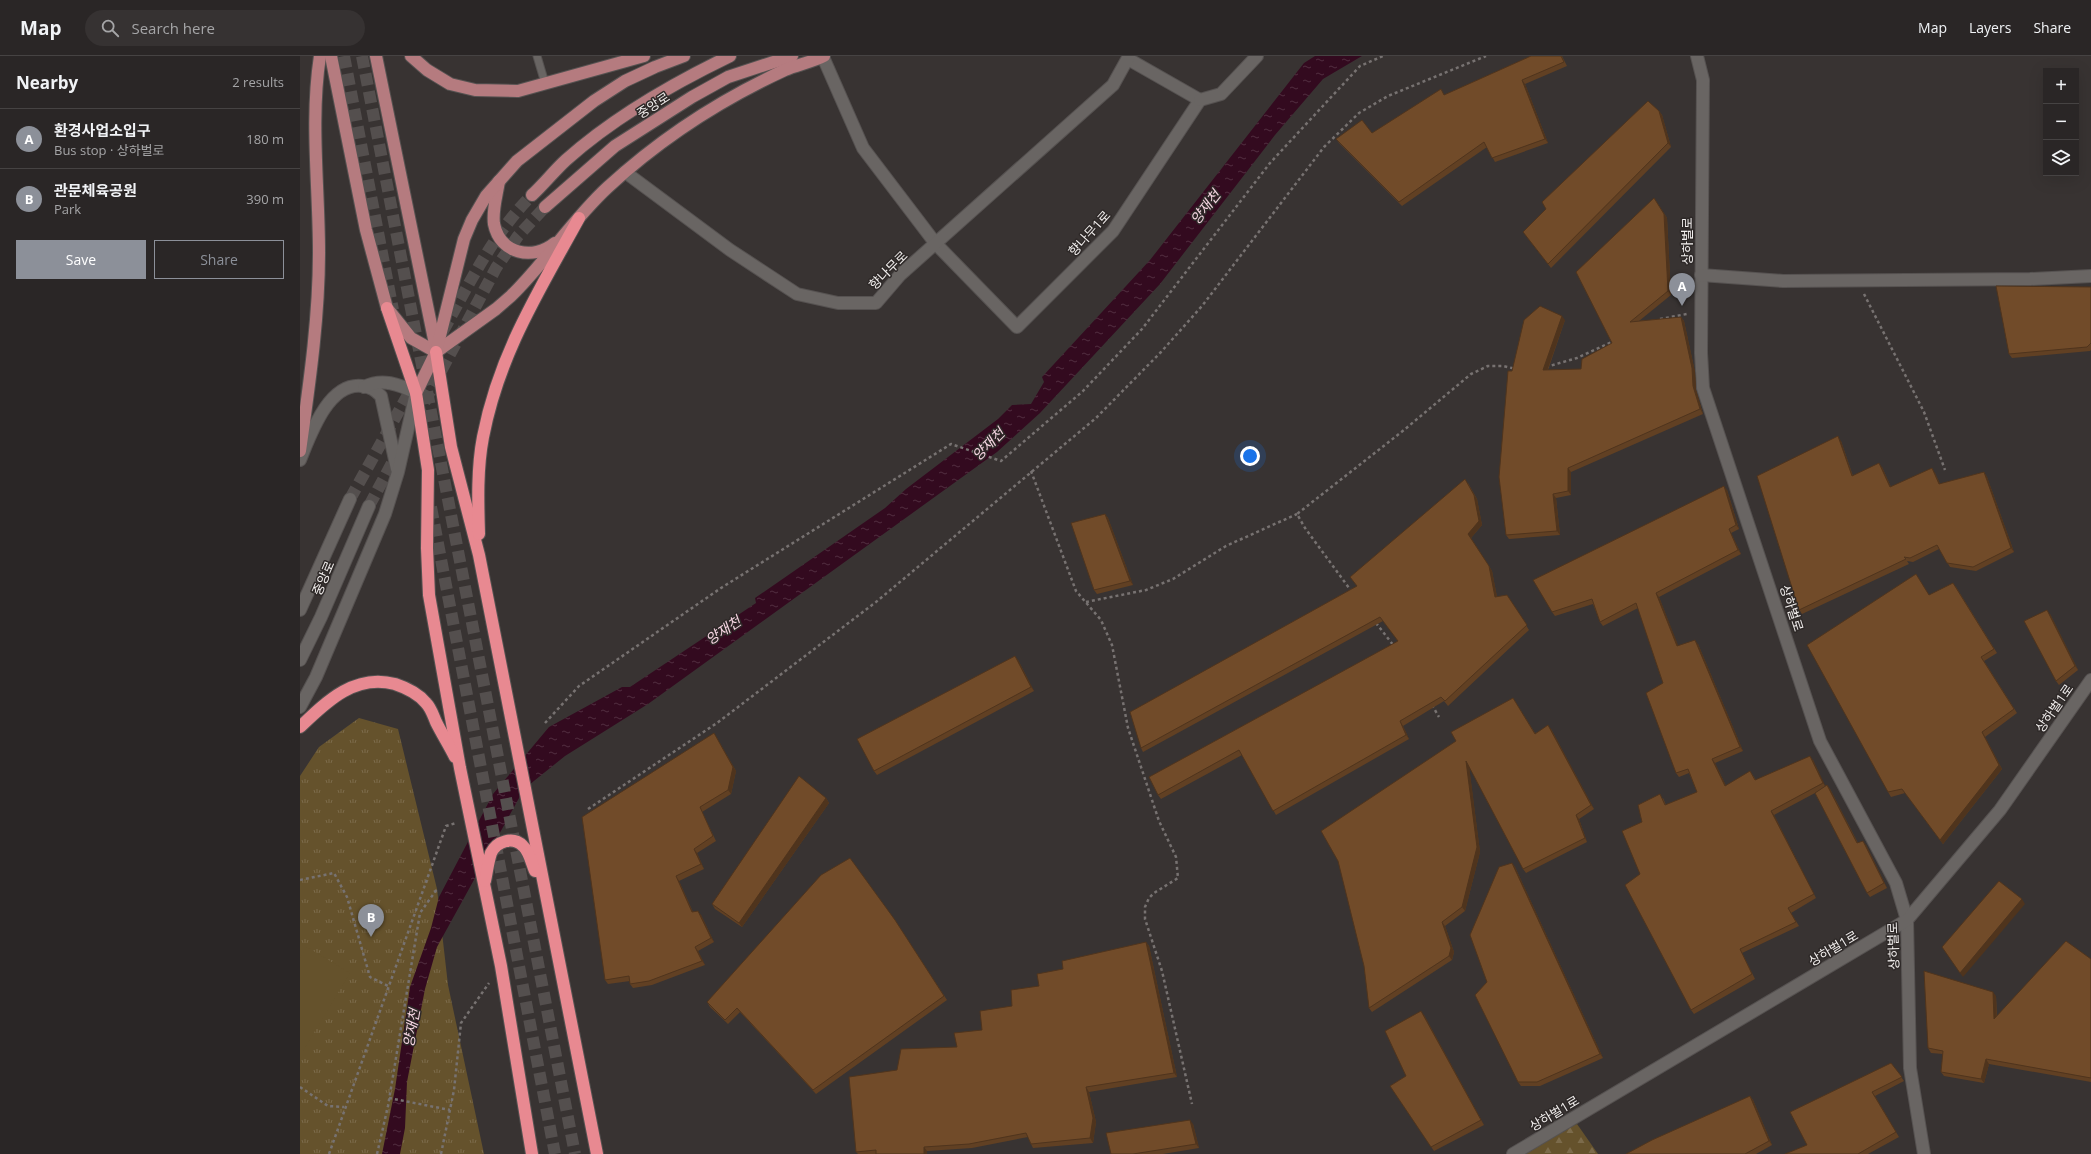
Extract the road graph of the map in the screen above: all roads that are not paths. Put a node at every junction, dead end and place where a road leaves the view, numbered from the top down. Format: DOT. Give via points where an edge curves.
graph roads {
  1 [pos="320,56"];
  2 [pos="331,56"];
  3 [pos="376,56"];
  4 [pos="411,56"];
  5 [pos="537,56"];
  6 [pos="644,56"];
  7 [pos="684,56"];
  8 [pos="730,56"];
  9 [pos="792,56"];
  10 [pos="824,56"];
  11 [pos="1257,56"];
  12 [pos="1697,56"];
  13 [pos="1128,57"];
  14 [pos="545,83"];
  15 [pos="1200,100"];
  16 [pos="625,172"];
  17 [pos="499,180"];
  18 [pos="532,195"];
  19 [pos="545,207"];
  20 [pos="579,218"];
  21 [pos="564,236"];
  22 [pos="936,244"];
  23 [pos="1701,275"];
  24 [pos="2091,276"];
  25 [pos="387,308"];
  26 [pos="436,352"];
  27 [pos="364,387"];
  28 [pos="416,393"];
  29 [pos="300,451"];
  30 [pos="300,460"];
  31 [pos="398,472"];
  32 [pos="350,499"];
  33 [pos="369,506"];
  34 [pos="479,555"];
  35 [pos="300,610"];
  36 [pos="300,660"];
  37 [pos="2091,680"];
  38 [pos="300,707"];
  39 [pos="300,728"];
  40 [pos="460,768"];
  41 [pos="484,887"];
  42 [pos="545,894"];
  43 [pos="1907,920"];
  44 [pos="532,1154"];
  45 [pos="597,1154"];
  46 [pos="1513,1154"];
  47 [pos="1924,1154"];
  1 -- 29 [label="main road" via="315,87 318,281 313,353"];
  2 -- 25 [label="main road" via="366,230"];
  3 -- 26 [label="main road"];
  4 -- 14 [label="main road" via="443,81 475,90 518,91"];
  5 -- 14 [label="lane"];
  6 -- 14 [label="main road"];
  7 -- 17 [label="main road" via="624,81 594,101 541,141"];
  8 -- 18 [label="main road, 중앙로" via="680,80 622,118 566,161"];
  9 -- 19 [label="main road, 중앙로" via="728,77 686,100 615,146"];
  10 -- 16 [label="main road" via="786,70 721,104 672,135"];
  10 -- 22 [label="street" via="863,148"];
  11 -- 15 [label="street" via="1221,94"];
  12 -- 23 [label="street, 상하벌로" via="1702,80"];
  13 -- 15 [label="street"];
  13 -- 22 [label="street, 향나무로" via="1113,85"];
  15 -- 22 [label="street, 향나무1로" via="1113,231 1017,327"];
  16 -- 20 [label="main road"];
  16 -- 22 [label="street, 향나무로" via="730,250 797,294 838,303 876,303 900,275"];
  17 -- 21 [label="main road" via="494,224 507,247 520,253 539,251"];
  17 -- 26 [label="main road" via="479,208 464,239"];
  20 -- 21 [label="main road"];
  20 -- 34 [label="highway" via="520,325 494,391 483,438 479,495"];
  21 -- 26 [label="main road" via="524,284 504,303"];
  23 -- 24 [label="street" via="1783,281 2030,279"];
  23 -- 43 [label="street, 상하벌로" via="1703,388 1820,741 1896,883"];
  25 -- 26 [label="main road" via="411,338"];
  25 -- 28 [label="highway"];
  26 -- 28 [label="main road"];
  26 -- 34 [label="highway" via="452,447"];
  27 -- 28 [label="street" via="374,382 389,383"];
  27 -- 30 [label="street" via="352,387 336,394 314,427"];
  27 -- 31 [label="street" via="376,391 383,400"];
  28 -- 31 [label="street"];
  28 -- 40 [label="highway" via="428,470 427,548 430,595"];
  31 -- 38 [label="street" via="378,532 316,678"];
  32 -- 35 [label="street, 중앙로"];
  33 -- 36 [label="street, 중앙로"];
  34 -- 42 [label="highway"];
  37 -- 43 [label="street, 상하벌1로" via="2000,810"];
  39 -- 40 [label="highway" via="323,705 344,690 371,682 390,683 409,689 427,703"];
  40 -- 41 [label="highway"];
  41 -- 42 [label="highway" via="493,850 502,842 510,840 519,843 525,849"];
  41 -- 44 [label="highway" via="501,966"];
  42 -- 45 [label="highway"];
  43 -- 46 [label="street, 상하벌1로"];
  43 -- 47 [label="street, 상하벌로" via="1910,1068"];
}
